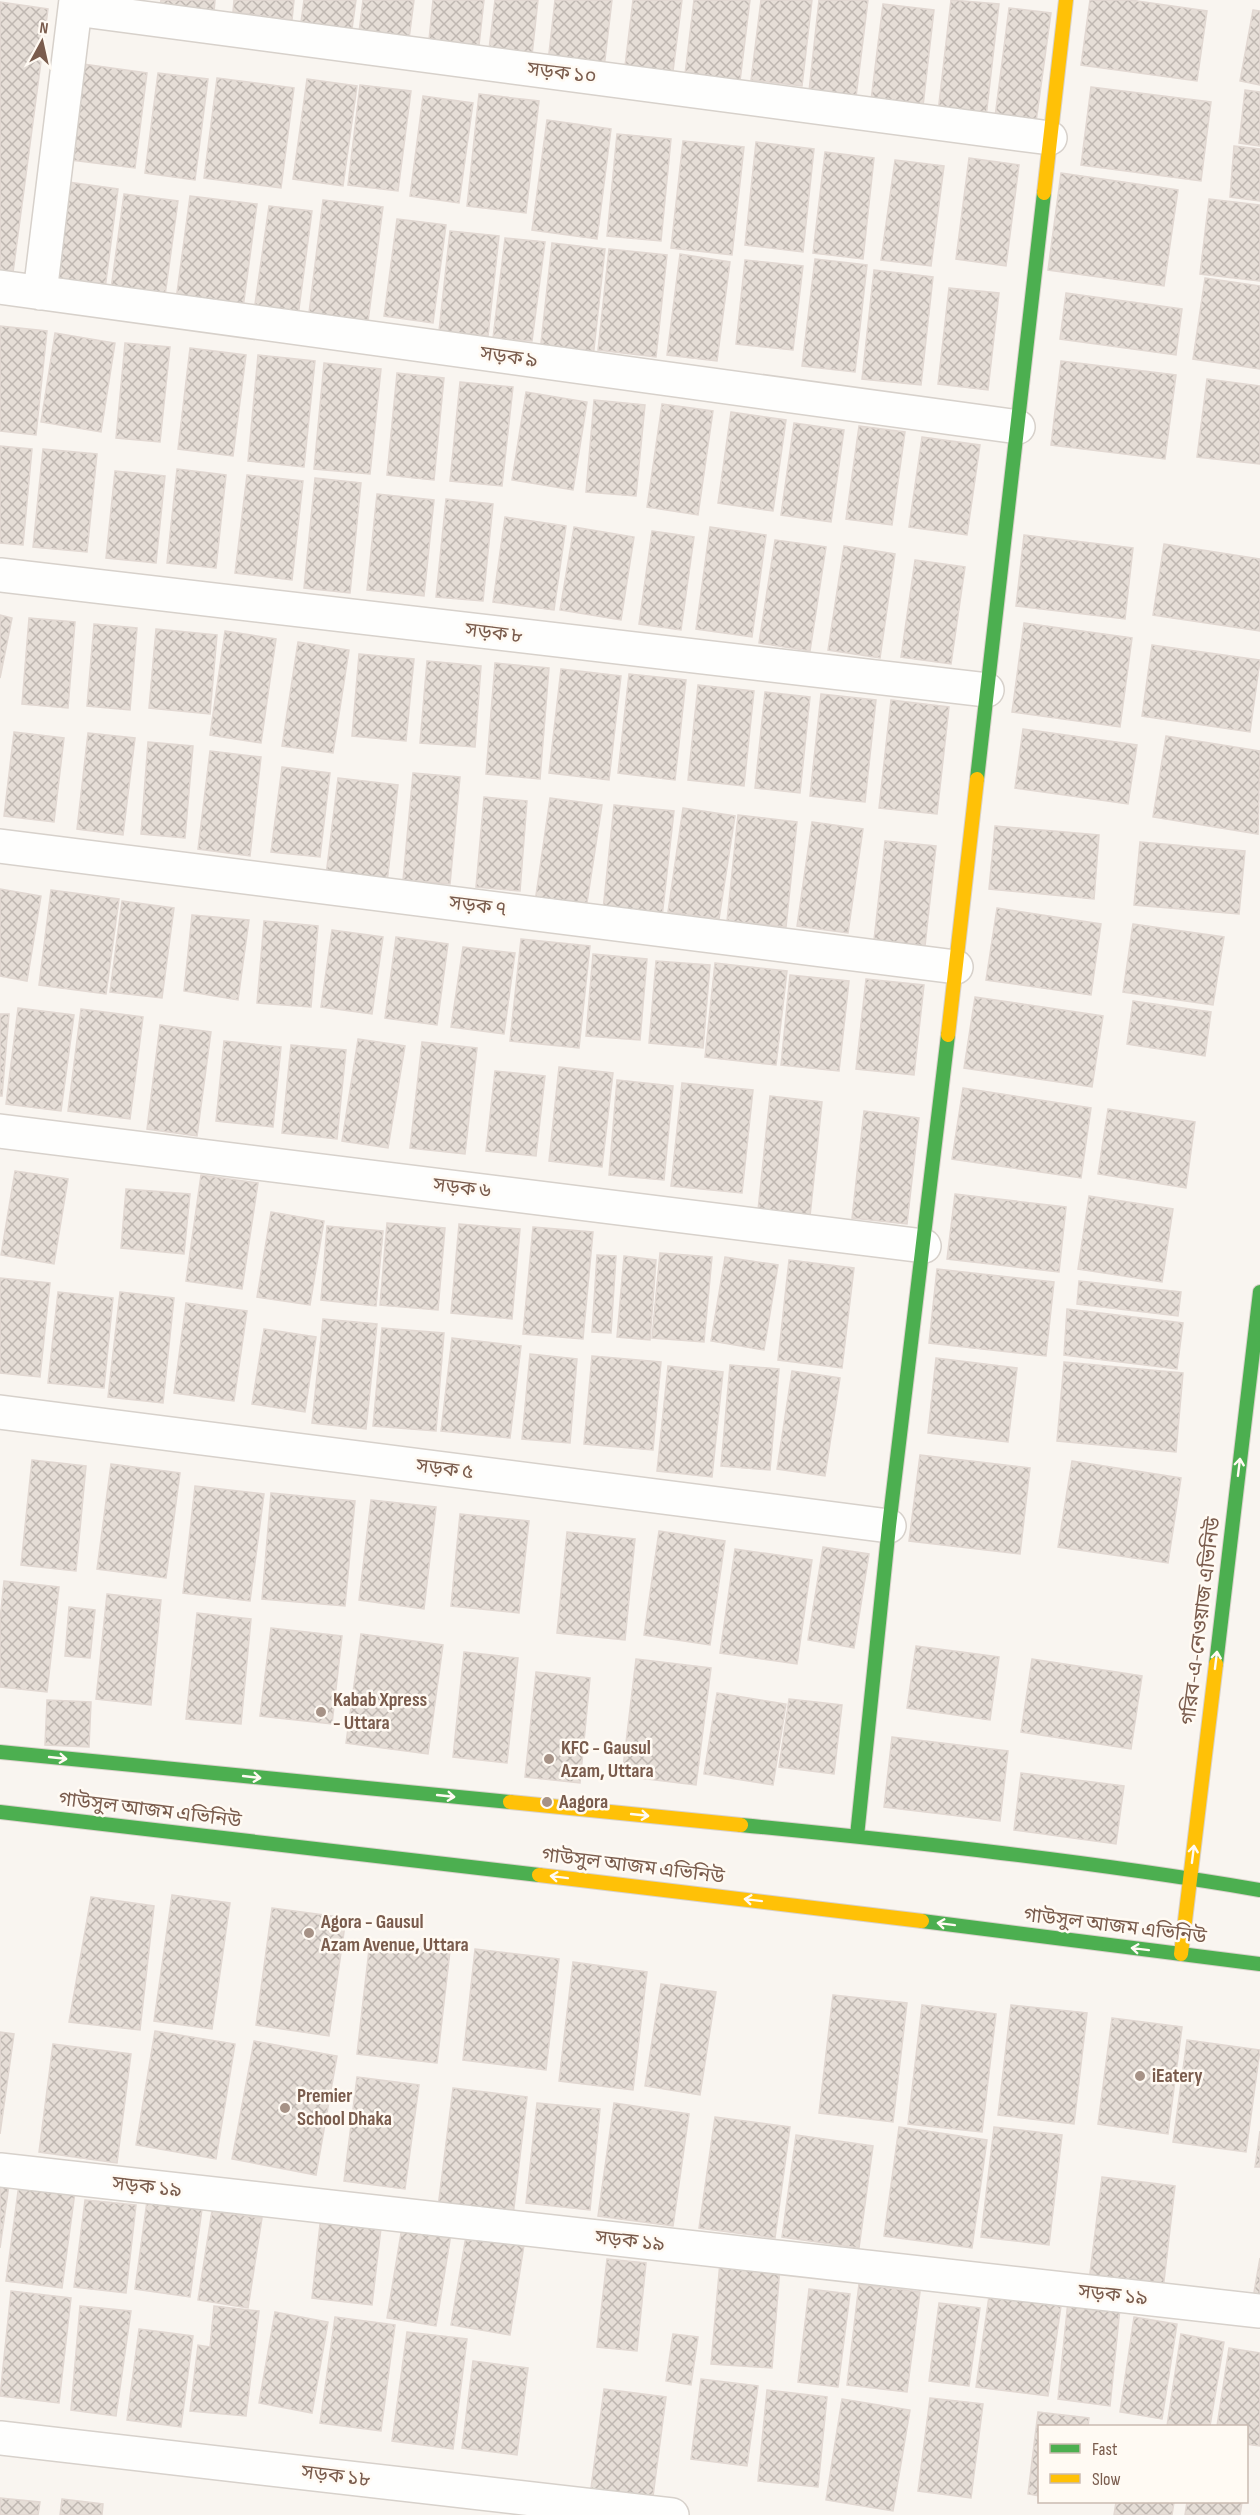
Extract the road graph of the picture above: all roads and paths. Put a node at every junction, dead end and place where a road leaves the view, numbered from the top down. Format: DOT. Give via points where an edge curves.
graph roads {
  1 [pos="1066,0"];
  2 [pos="75,5"];
  3 [pos="1050,138"];
  4 [pos="0,287"];
  5 [pos="40,293"];
  6 [pos="1018,427"];
  7 [pos="0,575"];
  8 [pos="987,690"];
  9 [pos="0,846"];
  10 [pos="956,967"];
  11 [pos="0,1131"];
  12 [pos="924,1246"];
  13 [pos="1260,1292"];
  14 [pos="0,1412"];
  15 [pos="890,1526"];
  16 [pos="0,1752"];
  17 [pos="0,1812"];
  18 [pos="857,1836"];
  19 [pos="1190,1878"];
  20 [pos="1260,1890"];
  21 [pos="1181,1954"];
  22 [pos="1260,1964"];
  23 [pos="0,2170"];
  24 [pos="1260,2311"];
  25 [pos="0,2438"];
  26 [pos="672,2515"];
  1 -- 3 [label="street"];
  2 -- 3 [label="street, সড়ক ১০"];
  2 -- 5 [label="street"];
  3 -- 6 [label="street"];
  4 -- 5 [label="street, সড়ক ৯"];
  5 -- 6 [label="street, সড়ক ৯"];
  6 -- 8 [label="street"];
  7 -- 8 [label="street, সড়ক ৮"];
  8 -- 10 [label="street"];
  9 -- 10 [label="street, সড়ক ৭"];
  10 -- 12 [label="street"];
  11 -- 12 [label="street, সড়ক ৬"];
  12 -- 15 [label="street"];
  19 -- 13 [label="street, গরিব-এ-নেওয়াজ এভিনিউ, one-way"];
  14 -- 15 [label="street, সড়ক ৫"];
  15 -- 18 [label="street"];
  16 -- 18 [label="street, গাউসুল আজম এভিনিউ, one-way"];
  21 -- 17 [label="street, গাউসুল আজম এভিনিউ, one-way"];
  18 -- 19 [label="street, গাউসুল আজম এভিনিউ"];
  19 -- 20 [label="street, গাউসুল আজম এভিনিউ"];
  19 -- 21 [label="street, গরিব-এ-নেওয়াজ এভিনিউ"];
  21 -- 22 [label="street, গাউসুল আজম এভিনিউ"];
  23 -- 24 [label="street, সড়ক ১৯"];
  25 -- 26 [label="street, সড়ক ১৮"];
}
